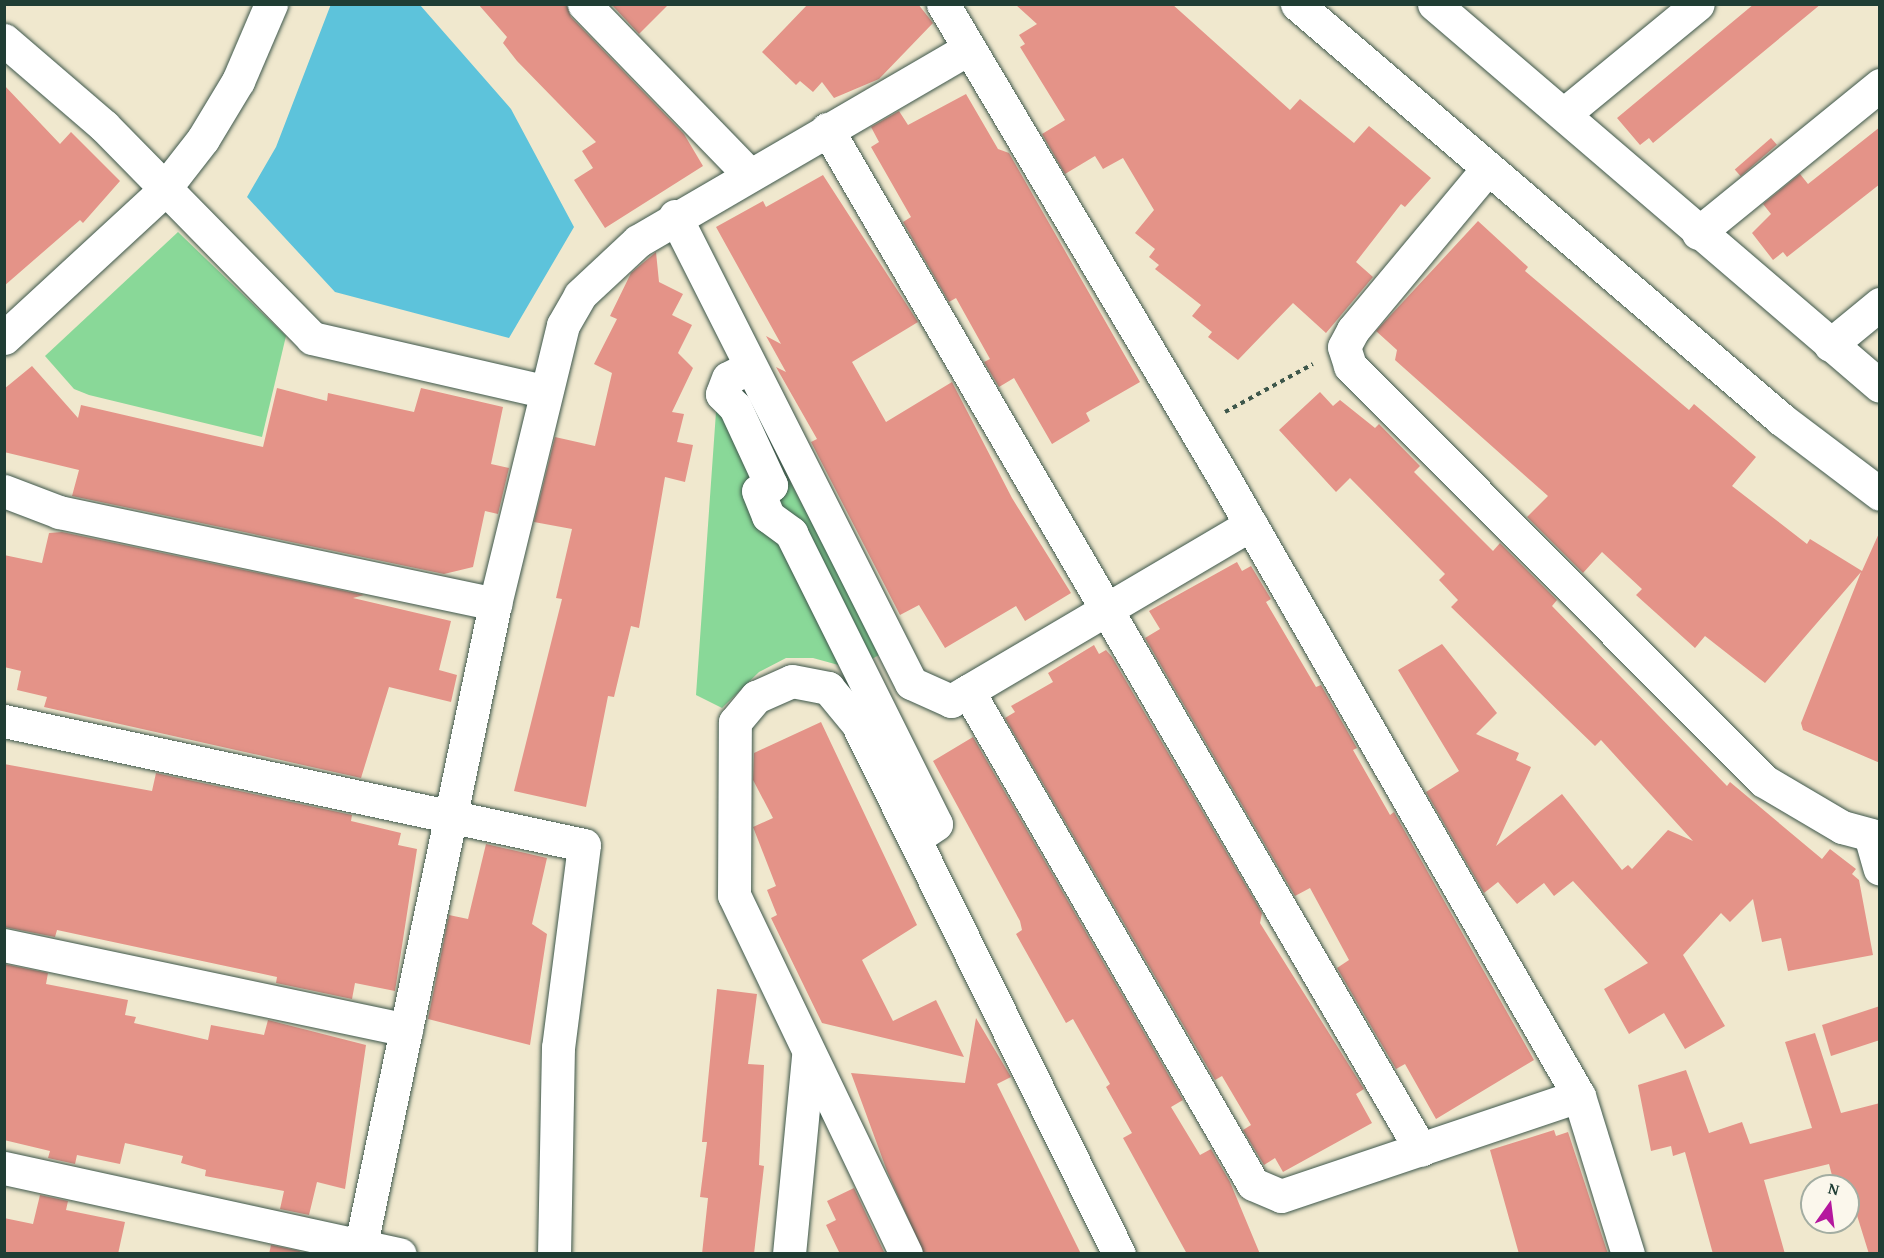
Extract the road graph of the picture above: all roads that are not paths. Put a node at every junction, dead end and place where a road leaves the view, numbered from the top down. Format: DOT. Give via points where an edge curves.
graph roads {
  1 [pos="271,4"];
  2 [pos="584,4"];
  3 [pos="943,4"];
  4 [pos="1297,4"];
  5 [pos="1434,4"];
  6 [pos="1698,4"];
  7 [pos="4,40"];
  8 [pos="969,48"];
  9 [pos="1880,85"];
  10 [pos="1564,114"];
  11 [pos="828,129"];
  12 [pos="1488,168"];
  13 [pos="749,174"];
  14 [pos="164,189"];
  15 [pos="675,216"];
  16 [pos="1698,233"];
  17 [pos="1880,304"];
  18 [pos="5,336"];
  19 [pos="1830,345"];
  20 [pos="748,368"];
  21 [pos="1880,386"];
  22 [pos="543,391"];
  23 [pos="1880,494"];
  24 [pos="10,504"];
  25 [pos="1251,524"];
  26 [pos="495,604"];
  27 [pos="1106,609"];
  28 [pos="968,691"];
  29 [pos="4,722"];
  30 [pos="450,817"];
  31 [pos="1875,836"];
  32 [pos="915,838"];
  33 [pos="1880,869"];
  34 [pos="4,945"];
  35 [pos="406,1030"];
  36 [pos="808,1055"];
  37 [pos="1579,1096"];
  38 [pos="854,1149"];
  39 [pos="1421,1150"];
  40 [pos="798,1166"];
  41 [pos="4,1168"];
  42 [pos="359,1249"];
  43 [pos="400,1254"];
  44 [pos="554,1254"];
  45 [pos="789,1254"];
  46 [pos="906,1254"];
  47 [pos="1119,1254"];
  48 [pos="1628,1254"];
  1 -- 14 [label="street" via="238,81 203,139"];
  2 -- 13 [label="street"];
  3 -- 8 [label="street"];
  4 -- 12 [label="street"];
  5 -- 10 [label="street"];
  6 -- 10 [label="street"];
  7 -- 14 [label="street" via="104,126"];
  8 -- 11 [label="street"];
  8 -- 25 [label="street"];
  9 -- 16 [label="street"];
  10 -- 16 [label="street"];
  11 -- 13 [label="street"];
  11 -- 27 [label="street"];
  12 -- 23 [label="street" via="1781,419"];
  12 -- 31 [label="street" via="1344,347 1350,366 1735,755 1799,805"];
  13 -- 15 [label="street"];
  14 -- 18 [label="street"];
  14 -- 22 [label="street" via="312,338"];
  15 -- 20 [label="street"];
  15 -- 22 [label="street" via="606,266 580,295 563,325"];
  16 -- 19 [label="street"];
  17 -- 19 [label="street"];
  19 -- 21 [label="street"];
  20 -- 28 [label="street" via="797,449 912,683 951,701"];
  20 -- 32 [label="street" via="729,378 722,394 735,407 771,485 758,491 768,516 791,533 936,824"];
  22 -- 26 [label="street"];
  24 -- 26 [label="street"];
  25 -- 27 [label="street"];
  25 -- 37 [label="street"];
  26 -- 30 [label="street"];
  27 -- 28 [label="street"];
  27 -- 39 [label="street"];
  28 -- 39 [label="street" via="1253,1184 1281,1196"];
  29 -- 30 [label="street"];
  30 -- 35 [label="street"];
  30 -- 44 [label="street" via="584,845 558,1047"];
  31 -- 33 [label="street"];
  32 -- 36 [label="street" via="857,723 828,688 792,681 772,686 735,722 734,895"];
  32 -- 47 [label="street"];
  34 -- 35 [label="street"];
  35 -- 42 [label="street"];
  36 -- 38 [label="street"];
  36 -- 40 [label="street"];
  37 -- 39 [label="street"];
  37 -- 48 [label="street"];
  38 -- 40 [label="street" via="819,1142"];
  38 -- 46 [label="street"];
  40 -- 45 [label="street"];
  41 -- 42 [label="street"];
  42 -- 43 [label="street"];
}
